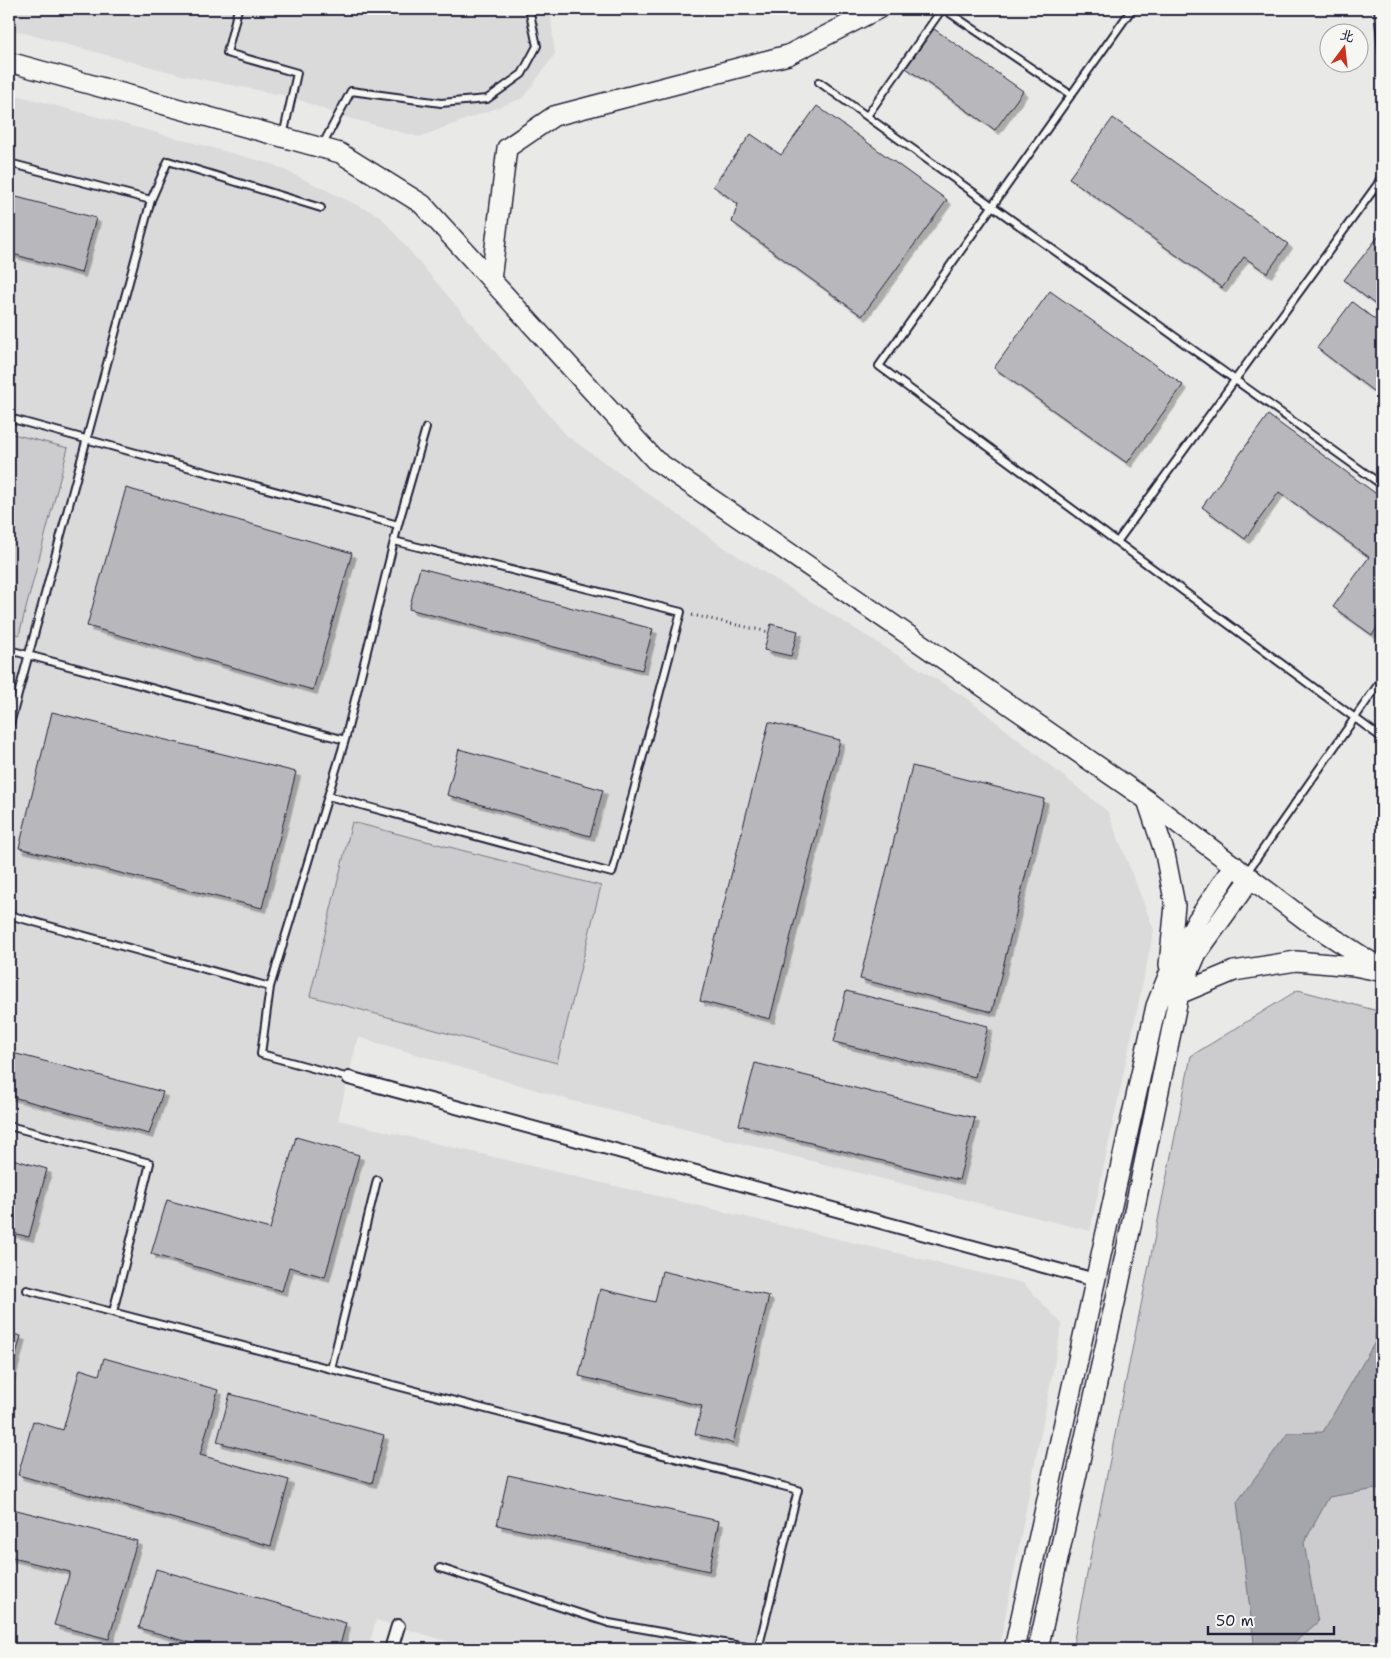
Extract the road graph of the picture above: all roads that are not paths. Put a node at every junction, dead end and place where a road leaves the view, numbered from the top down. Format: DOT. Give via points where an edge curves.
graph roads {
  1 [pos="238,9"];
  2 [pos="529,9"];
  3 [pos="878,9"];
  4 [pos="943,9"];
  5 [pos="1132,9"];
  6 [pos="1378,9"];
  7 [pos="1382,52"];
  8 [pos="9,62"];
  9 [pos="819,82"];
  10 [pos="1071,95"];
  11 [pos="867,116"];
  12 [pos="283,137"];
  13 [pos="321,148"];
  14 [pos="9,163"];
  15 [pos="1382,175"];
  16 [pos="151,200"];
  17 [pos="992,206"];
  18 [pos="320,208"];
  19 [pos="491,280"];
  20 [pos="1235,380"];
  21 [pos="9,418"];
  22 [pos="426,428"];
  23 [pos="86,439"];
  24 [pos="1382,485"];
  25 [pos="398,525"];
  26 [pos="394,541"];
  27 [pos="1117,542"];
  28 [pos="9,650"];
  29 [pos="28,655"];
  30 [pos="1382,679"];
  31 [pos="1355,718"];
  32 [pos="9,728"];
  33 [pos="1382,738"];
  34 [pos="345,740"];
  35 [pos="328,796"];
  36 [pos="1147,800"];
  37 [pos="1244,872"];
  38 [pos="9,915"];
  39 [pos="1382,970"];
  40 [pos="1168,976"];
  41 [pos="270,987"];
  42 [pos="1179,994"];
  43 [pos="349,1078"];
  44 [pos="9,1126"];
  45 [pos="377,1180"];
  46 [pos="1095,1280"];
  47 [pos="27,1290"];
  48 [pos="113,1312"];
  49 [pos="332,1369"];
  50 [pos="440,1568"];
  51 [pos="398,1626"];
  52 [pos="391,1649"];
  53 [pos="1014,1649"];
  54 [pos="1038,1649"];
  1 -- 12 [label="lane" via="227,53 297,72"];
  2 -- 13 [label="lane" via="537,46 522,74 487,99 441,103 351,90"];
  3 -- 19 [label="street" via="788,54 554,116 507,148"];
  4 -- 10 [label="lane"];
  4 -- 11 [label="lane"];
  5 -- 10 [label="lane"];
  6 -- 7 [label="lane"];
  8 -- 12 [label="street"];
  9 -- 11 [label="lane"];
  10 -- 17 [label="lane"];
  11 -- 17 [label="lane"];
  12 -- 13 [label="street"];
  13 -- 19 [label="street" via="340,153 422,204"];
  14 -- 16 [label="lane"];
  15 -- 20 [label="lane"];
  16 -- 18 [label="lane" via="168,161"];
  16 -- 23 [label="lane"];
  17 -- 20 [label="lane"];
  17 -- 27 [label="lane" via="879,366"];
  19 -- 36 [label="street" via="655,460"];
  20 -- 24 [label="lane"];
  20 -- 27 [label="lane"];
  21 -- 23 [label="lane"];
  22 -- 25 [label="lane"];
  23 -- 25 [label="lane"];
  23 -- 29 [label="lane"];
  25 -- 26 [label="lane"];
  26 -- 34 [label="lane"];
  26 -- 35 [label="lane" via="681,612 679,621 612,873"];
  27 -- 31 [label="lane"];
  28 -- 29 [label="lane"];
  29 -- 32 [label="lane"];
  29 -- 34 [label="lane"];
  30 -- 31 [label="lane"];
  31 -- 33 [label="lane"];
  31 -- 37 [label="lane"];
  34 -- 35 [label="lane"];
  35 -- 41 [label="lane"];
  36 -- 37 [label="street"];
  36 -- 40 [label="street" via="1165,854 1175,905"];
  37 -- 39 [label="street" via="1307,921"];
  37 -- 40 [label="street" via="1194,925"];
  37 -- 42 [label="street" via="1196,952"];
  38 -- 41 [label="lane"];
  39 -- 42 [label="street" via="1296,961 1234,971"];
  40 -- 46 [label="street" via="1156,1006"];
  41 -- 43 [label="lane" via="261,1054"];
  42 -- 54 [label="street"];
  43 -- 46 [label="street"];
  44 -- 48 [label="lane" via="150,1163"];
  45 -- 49 [label="lane"];
  46 -- 53 [label="street"];
  47 -- 48 [label="lane"];
  48 -- 49 [label="lane"];
  49 -- 50 [label="lane" via="798,1490 758,1649 609,1623"];
  51 -- 52 [label="street"];
}
